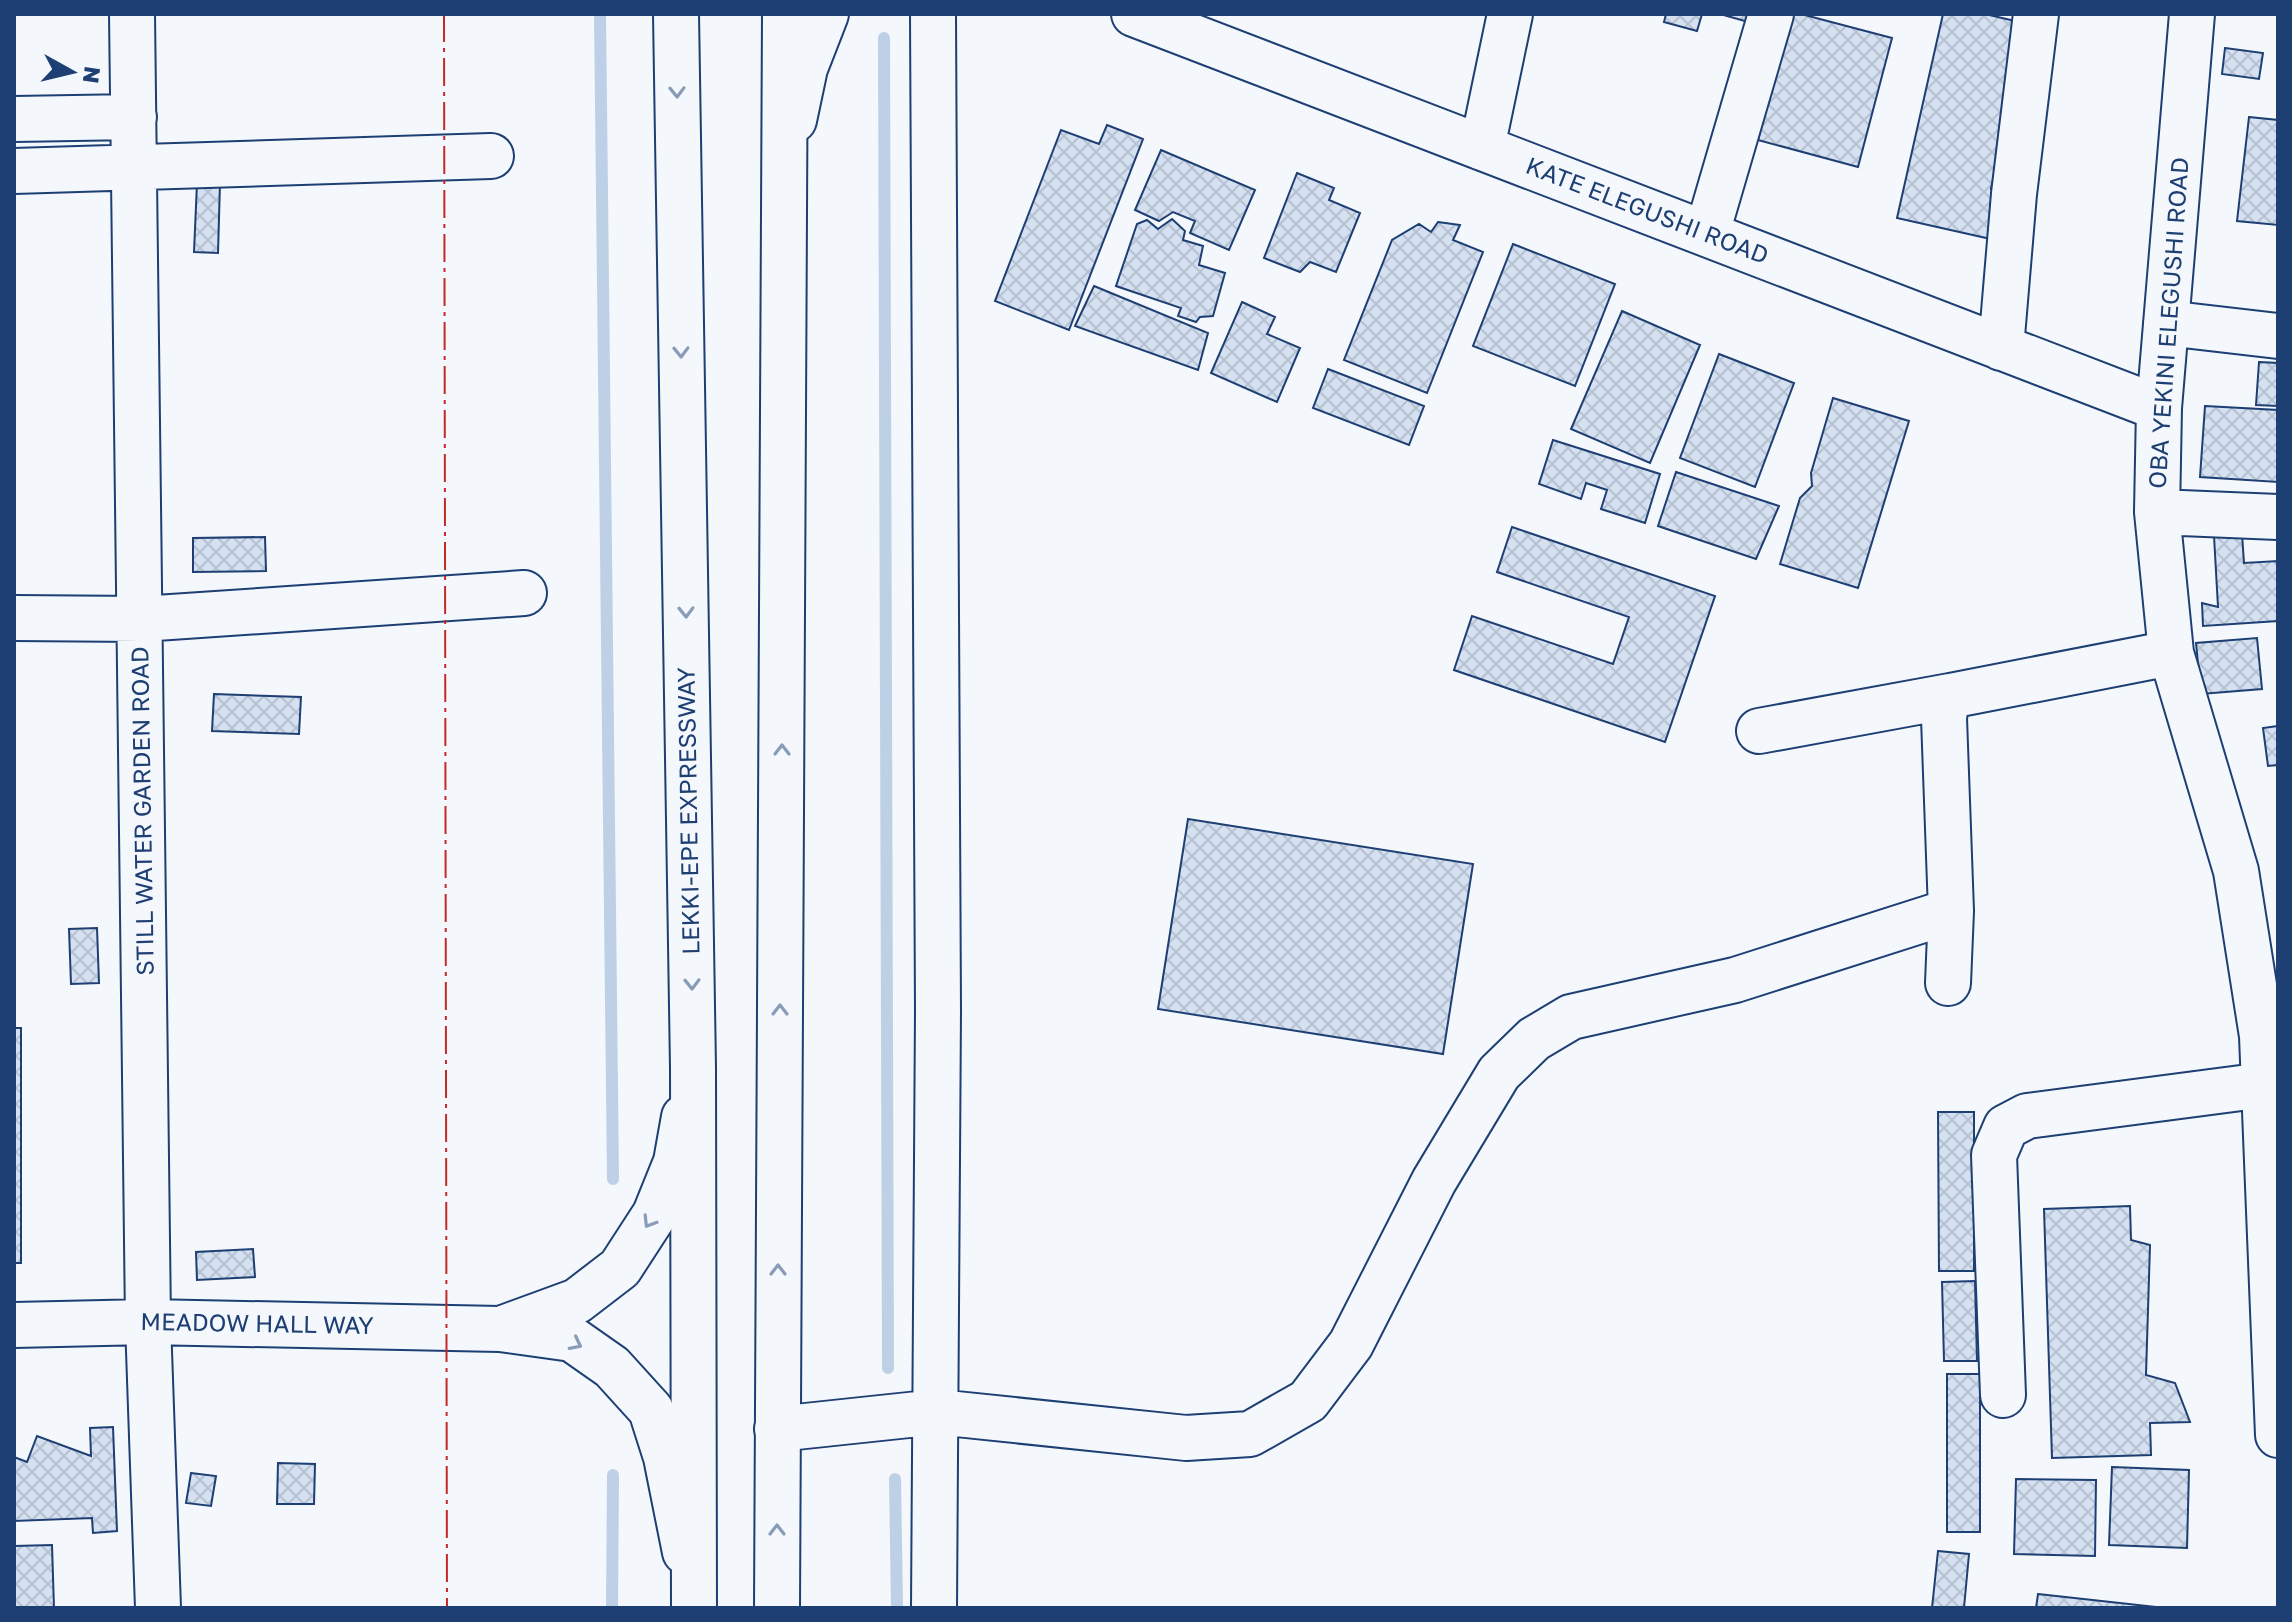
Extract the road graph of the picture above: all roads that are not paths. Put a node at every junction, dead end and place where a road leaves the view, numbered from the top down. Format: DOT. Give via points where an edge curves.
graph roads {
  1 [pos="132,14"];
  2 [pos="676,14"];
  3 [pos="785,14"];
  4 [pos="826,14"];
  5 [pos="933,14"];
  6 [pos="1510,14"];
  7 [pos="1771,14"];
  8 [pos="2036,14"];
  9 [pos="2192,14"];
  10 [pos="1149,17"];
  11 [pos="134,117"];
  12 [pos="14,119"];
  13 [pos="1482,148"];
  14 [pos="491,156"];
  15 [pos="786,157"];
  16 [pos="135,168"];
  17 [pos="14,171"];
  18 [pos="1707,233"];
  19 [pos="2166,323"];
  20 [pos="2278,336"];
  21 [pos="2001,348"];
  22 [pos="2159,408"];
  23 [pos="2157,512"];
  24 [pos="2278,517"];
  25 [pos="524,593"];
  26 [pos="14,618"];
  27 [pos="141,619"];
  28 [pos="2171,653"];
  29 [pos="1950,696"];
  30 [pos="1759,731"];
  31 [pos="1951,911"];
  32 [pos="1948,983"];
  33 [pos="693,1068"];
  34 [pos="2264,1085"];
  35 [pos="148,1322"];
  36 [pos="14,1325"];
  37 [pos="500,1329"];
  38 [pos="2003,1395"];
  39 [pos="937,1412"];
  40 [pos="777,1429"];
  41 [pos="2278,1435"];
  42 [pos="694,1599"];
  43 [pos="158,1608"];
  44 [pos="777,1608"];
  45 [pos="934,1608"];
  1 -- 11 [label="main road, STILL WATER GARDEN ROAD"];
  2 -- 33 [label="main road, LEKKI-EPE EXPRESSWAY, one-way"];
  3 -- 15 [label="main road"];
  4 -- 15 [label="main road" via="805,68"];
  5 -- 39 [label="main road"];
  6 -- 13 [label="main road"];
  7 -- 18 [label="main road"];
  8 -- 21 [label="main road"];
  9 -- 19 [label="main road, OBA YEKINI ELEGUSHI ROAD"];
  10 -- 13 [label="main road, KATE ELEGUSHI ROAD"];
  11 -- 12 [label="main road"];
  11 -- 16 [label="main road, STILL WATER GARDEN ROAD"];
  13 -- 18 [label="main road, KATE ELEGUSHI ROAD"];
  14 -- 16 [label="main road"];
  40 -- 15 [label="main road, one-way"];
  16 -- 17 [label="main road"];
  16 -- 27 [label="main road, STILL WATER GARDEN ROAD"];
  18 -- 21 [label="main road, KATE ELEGUSHI ROAD"];
  19 -- 20 [label="main road"];
  19 -- 22 [label="main road, OBA YEKINI ELEGUSHI ROAD"];
  21 -- 22 [label="main road, KATE ELEGUSHI ROAD"];
  22 -- 23 [label="main road, OBA YEKINI ELEGUSHI ROAD"];
  23 -- 24 [label="main road"];
  23 -- 28 [label="main road, OBA YEKINI ELEGUSHI ROAD"];
  25 -- 27 [label="main road"];
  26 -- 27 [label="main road"];
  27 -- 35 [label="main road, STILL WATER GARDEN ROAD"];
  28 -- 29 [label="main road"];
  28 -- 34 [label="main road, OBA YEKINI ELEGUSHI ROAD" via="2236,871 2262,1036"];
  29 -- 30 [label="main road"];
  29 -- 31 [label="main road" via="1944,718"];
  31 -- 32 [label="main road"];
  31 -- 39 [label="main road" via="1735,980 1571,1017 1534,1039 1499,1073 1442,1167 1351,1344 1308,1401 1250,1434 1186,1438"];
  33 -- 37 [label="main road, one-way" via="676,1162 655,1214 620,1268 577,1301"];
  33 -- 42 [label="main road, LEKKI-EPE EXPRESSWAY"];
  34 -- 38 [label="main road" via="2027,1116 2006,1127 1994,1155"];
  34 -- 41 [label="main road, OBA YEKINI ELEGUSHI ROAD"];
  35 -- 36 [label="main road, MEADOW HALL WAY"];
  35 -- 37 [label="main road, MEADOW HALL WAY"];
  35 -- 43 [label="main road, STILL WATER GARDEN ROAD"];
  37 -- 42 [label="main road, one-way" via="572,1339 612,1367 651,1410 666,1457"];
  39 -- 40 [label="main road"];
  39 -- 45 [label="main road"];
  44 -- 40 [label="main road, one-way"];
}
